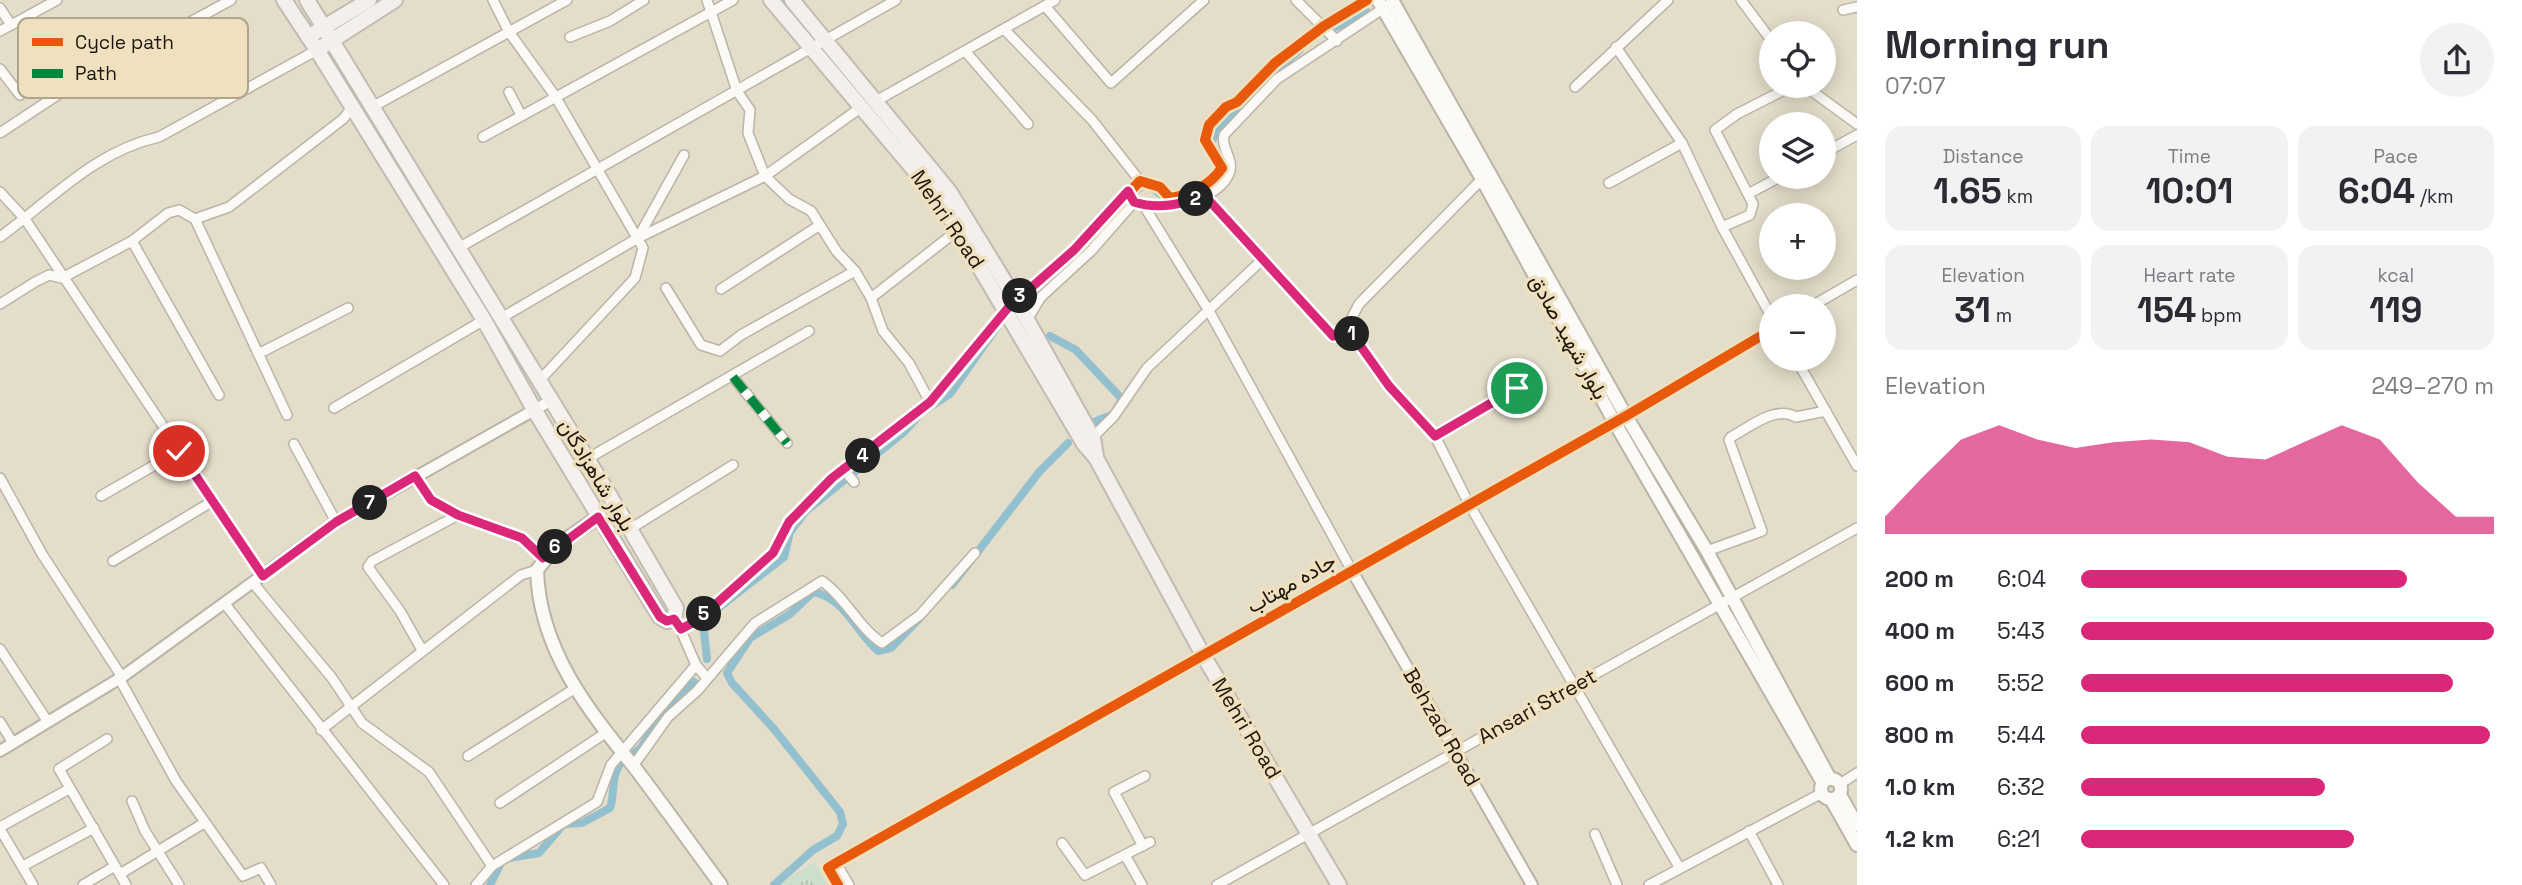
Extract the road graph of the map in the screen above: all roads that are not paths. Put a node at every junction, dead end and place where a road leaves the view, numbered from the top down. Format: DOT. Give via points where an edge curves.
graph roads {
  1 [pos="57,0"];
  2 [pos="231,0"];
  3 [pos="284,0"];
  4 [pos="307,0"];
  5 [pos="369,0"];
  6 [pos="395,0"];
  7 [pos="493,0"];
  8 [pos="567,0"];
  9 [pos="644,0"];
  10 [pos="707,0"];
  11 [pos="733,0"];
  12 [pos="771,0"];
  13 [pos="792,0"];
  14 [pos="896,0"];
  15 [pos="1055,0"];
  16 [pos="1204,0"];
  17 [pos="1296,0"];
  18 [pos="1367,0"];
  19 [pos="1668,0"];
  20 [pos="1741,0"];
  21 [pos="1388,2"];
  22 [pos="1045,6"];
  23 [pos="1857,7"];
  24 [pos="0,8"];
  25 [pos="1843,10"];
  26 [pos="712,12"];
  27 [pos="24,18"];
  28 [pos="198,18"];
  29 [pos="18,21"];
  30 [pos="1759,24"];
  31 [pos="11,25"];
  32 [pos="1004,29"];
  33 [pos="0,31"];
  34 [pos="509,32"];
  35 [pos="1329,33"];
  36 [pos="328,34"];
  37 [pos="307,37"];
  38 [pos="570,37"];
  39 [pos="818,45"];
  40 [pos="1616,47"];
  41 [pos="317,50"];
  42 [pos="965,51"];
  43 [pos="0,69"];
  44 [pos="1575,87"];
  45 [pos="248,88"];
  46 [pos="737,91"];
  47 [pos="18,92"];
  48 [pos="509,92"];
  49 [pos="555,96"];
  50 [pos="53,98"];
  51 [pos="229,98"];
  52 [pos="1768,98"];
  53 [pos="1821,98"];
  54 [pos="869,104"];
  55 [pos="374,106"];
  56 [pos="351,109"];
  57 [pos="521,116"];
  58 [pos="1028,124"];
  59 [pos="1857,124"];
  60 [pos="0,133"];
  61 [pos="1857,135"];
  62 [pos="483,137"];
  63 [pos="1682,143"];
  64 [pos="1836,146"];
  65 [pos="684,155"];
  66 [pos="599,169"];
  67 [pos="765,176"];
  68 [pos="1482,179"];
  69 [pos="1140,181"];
  70 [pos="1609,183"];
  71 [pos="1759,188"];
  72 [pos="1128,191"];
  73 [pos="0,192"];
  74 [pos="1748,194"];
  75 [pos="1205,196"];
  76 [pos="1139,204"];
  77 [pos="25,219"];
  78 [pos="195,219"];
  79 [pos="820,225"];
  80 [pos="1722,227"];
  81 [pos="958,230"];
  82 [pos="0,237"];
  83 [pos="638,238"];
  84 [pos="132,241"];
  85 [pos="460,247"];
  86 [pos="1262,260"];
  87 [pos="855,271"];
  88 [pos="62,278"];
  89 [pos="1857,280"];
  90 [pos="666,288"];
  91 [pos="721,289"];
  92 [pos="1759,294"];
  93 [pos="1833,294"];
  94 [pos="871,298"];
  95 [pos="0,304"];
  96 [pos="1011,305"];
  97 [pos="348,308"];
  98 [pos="1209,311"];
  99 [pos="503,317"];
  100 [pos="484,320"];
  101 [pos="1027,320"];
  102 [pos="1347,327"];
  103 [pos="809,331"];
  104 [pos="1759,337"];
  105 [pos="258,354"];
  106 [pos="1803,371"];
  107 [pos="733,377"];
  108 [pos="540,380"];
  109 [pos="1517,388"];
  110 [pos="219,395"];
  111 [pos="552,400"];
  112 [pos="930,402"];
  113 [pos="334,408"];
  114 [pos="535,411"];
  115 [pos="1826,411"];
  116 [pos="287,415"];
  117 [pos="1621,419"];
  118 [pos="1435,436"];
  119 [pos="1088,441"];
  120 [pos="787,443"];
  121 [pos="294,444"];
  122 [pos="179,451"];
  123 [pos="587,459"];
  124 [pos="733,465"];
  125 [pos="1857,466"];
  126 [pos="845,471"];
  127 [pos="415,476"];
  128 [pos="0,478"];
  129 [pos="854,482"];
  130 [pos="101,496"];
  131 [pos="213,501"];
  132 [pos="1469,504"];
  133 [pos="458,515"];
  134 [pos="598,517"];
  135 [pos="336,522"];
  136 [pos="1857,528"];
  137 [pos="630,529"];
  138 [pos="1707,551"];
  139 [pos="975,553"];
  140 [pos="113,561"];
  141 [pos="540,564"];
  142 [pos="1352,571"];
  143 [pos="258,580"];
  144 [pos="1727,601"];
  145 [pos="225,604"];
  146 [pos="678,624"];
  147 [pos="0,649"];
  148 [pos="422,650"];
  149 [pos="1203,655"];
  150 [pos="696,665"];
  151 [pos="706,677"];
  152 [pos="120,678"];
  153 [pos="1575,684"];
  154 [pos="574,689"];
  155 [pos="353,706"];
  156 [pos="0,722"];
  157 [pos="48,722"];
  158 [pos="321,730"];
  159 [pos="604,734"];
  160 [pos="107,739"];
  161 [pos="13,743"];
  162 [pos="1456,750"];
  163 [pos="0,751"];
  164 [pos="620,753"];
  165 [pos="468,755"];
  166 [pos="633,766"];
  167 [pos="1857,774"];
  168 [pos="1145,776"];
  169 [pos="69,789"];
  170 [pos="1831,789"];
  171 [pos="132,801"];
  172 [pos="500,803"];
  173 [pos="204,823"];
  174 [pos="1857,825"];
  175 [pos="0,828"];
  176 [pos="94,828"];
  177 [pos="1749,831"];
  178 [pos="1309,833"];
  179 [pos="1595,834"];
  180 [pos="1062,843"];
  181 [pos="1857,845"];
  182 [pos="158,852"];
  183 [pos="1125,855"];
  184 [pos="23,866"];
  185 [pos="492,866"];
  186 [pos="832,866"];
  187 [pos="1679,867"];
  188 [pos="118,870"];
  189 [pos="33,885"];
  190 [pos="83,885"];
  191 [pos="126,885"];
  192 [pos="179,885"];
  193 [pos="271,885"];
  194 [pos="444,885"];
  195 [pos="476,885"];
  196 [pos="721,885"];
  197 [pos="838,885"];
  198 [pos="849,885"];
  199 [pos="1142,885"];
  200 [pos="1217,885"];
  201 [pos="1339,885"];
  202 [pos="1532,885"];
  203 [pos="1616,885"];
  204 [pos="1649,885"];
  205 [pos="1778,885"];
  1 -- 27 [label="street"];
  2 -- 28 [label="street"];
  3 -- 37 [label="highway"];
  4 -- 36 [label="highway"];
  5 -- 36 [label="highway"];
  6 -- 36 [label="highway"];
  7 -- 34 [label="street"];
  8 -- 34 [label="street"];
  9 -- 38 [label="street" via="610,21"];
  10 -- 26 [label="street"];
  11 -- 26 [label="street"];
  12 -- 39 [label="highway, Mehri Road"];
  13 -- 39 [label="highway, Mehri Road"];
  14 -- 39 [label="street"];
  15 -- 22 [label="street"];
  16 -- 22 [label="street" via="1111,83"];
  17 -- 35 [label="street"];
  18 -- 35 [label="street"];
  19 -- 40 [label="street"];
  20 -- 30 [label="street"];
  21 -- 35 [label="street"];
  21 -- 68 [label="main road, بلوار شهید صادق"];
  21 -- 117 [label="main road, بلوار شهید صادق"];
  22 -- 32 [label="street"];
  23 -- 25 [label="street"];
  24 -- 31 [label="street"];
  26 -- 46 [label="street"];
  26 -- 49 [label="street"];
  29 -- 31 [label="street"];
  31 -- 33 [label="street"];
  32 -- 42 [label="street"];
  32 -- 69 [label="street" via="1092,120"];
  34 -- 49 [label="street"];
  34 -- 55 [label="street"];
  35 -- 69 [label="street" via="1275,64 1209,125 1205,140 1222,168 1213,180 1187,195 1170,198 1160,187"];
  35 -- 75 [label="street" via="1224,135 1229,174"];
  36 -- 37 [label="highway"];
  36 -- 41 [label="highway"];
  36 -- 55 [label="main road, بلوار شاهزادگان"];
  37 -- 41 [label="highway"];
  39 -- 46 [label="street"];
  39 -- 54 [label="highway, Mehri Road"];
  40 -- 44 [label="street"];
  40 -- 63 [label="street"];
  41 -- 45 [label="street"];
  41 -- 56 [label="main road, بلوار شاهزادگان"];
  42 -- 54 [label="street"];
  42 -- 58 [label="street"];
  43 -- 47 [label="street"];
  46 -- 66 [label="street"];
  46 -- 67 [label="street" via="750,110 748,133"];
  48 -- 57 [label="street"];
  49 -- 57 [label="street"];
  49 -- 66 [label="street"];
  50 -- 60 [label="street"];
  51 -- 77 [label="street" via="169,131 133,142 82,172"];
  52 -- 74 [label="street" via="1715,130"];
  53 -- 59 [label="street"];
  54 -- 67 [label="street"];
  54 -- 81 [label="highway, Mehri Road"];
  54 -- 96 [label="highway, Mehri Road" via="949,191"];
  55 -- 85 [label="main road, بلوار شاهزادگان"];
  56 -- 78 [label="street" via="229,207"];
  56 -- 100 [label="main road, بلوار شاهزادگان"];
  57 -- 62 [label="street"];
  61 -- 64 [label="street"];
  63 -- 70 [label="street"];
  63 -- 80 [label="street"];
  65 -- 83 [label="street"];
  66 -- 83 [label="street"];
  66 -- 85 [label="street"];
  67 -- 79 [label="street" via="789,199 811,211"];
  67 -- 83 [label="street"];
  68 -- 102 [label="street" via="1359,304"];
  68 -- 117 [label="main road, بلوار شهید صادق"];
  69 -- 72 [label="street"];
  71 -- 74 [label="street"];
  72 -- 76 [label="street"];
  72 -- 96 [label="street" via="1074,250"];
  73 -- 77 [label="street"];
  74 -- 80 [label="street" via="1753,204 1750,215"];
  75 -- 76 [label="street" via="1179,205"];
  75 -- 86 [label="street"];
  76 -- 98 [label="street"];
  76 -- 101 [label="street" via="1041,297"];
  77 -- 82 [label="street"];
  77 -- 88 [label="street"];
  78 -- 84 [label="street" via="179,210 168,213"];
  78 -- 105 [label="street"];
  79 -- 87 [label="street"];
  79 -- 91 [label="street"];
  80 -- 92 [label="street"];
  81 -- 94 [label="street"];
  81 -- 96 [label="highway, Mehri Road"];
  83 -- 99 [label="street"];
  83 -- 108 [label="street" via="643,248 635,278"];
  84 -- 88 [label="street"];
  84 -- 110 [label="street"];
  85 -- 99 [label="main road, بلوار شاهزادگان"];
  86 -- 98 [label="street"];
  86 -- 102 [label="street" via="1333,336"];
  87 -- 90 [label="street" via="720,351 701,345 692,335"];
  87 -- 94 [label="street"];
  88 -- 95 [label="street" via="49,275"];
  88 -- 122 [label="street"];
  89 -- 93 [label="street"];
  94 -- 112 [label="street" via="883,331 909,363"];
  96 -- 101 [label="highway, Mehri Road"];
  96 -- 112 [label="street"];
  96 -- 119 [label="highway, Mehri Road"];
  97 -- 105 [label="street"];
  98 -- 119 [label="street" via="1147,368 1114,416"];
  98 -- 142 [label="street"];
  99 -- 108 [label="main road, بلوار شاهزادگان"];
  100 -- 113 [label="street"];
  100 -- 114 [label="main road, بلوار شاهزادگان"];
  101 -- 119 [label="highway, Mehri Road"];
  102 -- 118 [label="street" via="1389,386"];
  103 -- 107 [label="street"];
  104 -- 117 [label="street, جاده مهتاب"];
  105 -- 116 [label="street"];
  106 -- 115 [label="street"];
  107 -- 120 [label="street"];
  107 -- 123 [label="street"];
  108 -- 111 [label="main road, بلوار شاهزادگان"];
  109 -- 118 [label="street"];
  111 -- 114 [label="street"];
  111 -- 123 [label="main road, بلوار شاهزادگان"];
  112 -- 126 [label="street"];
  114 -- 127 [label="street"];
  114 -- 134 [label="main road, بلوار شاهزادگان"];
  115 -- 125 [label="street"];
  115 -- 138 [label="street" via="1796,417 1772,415 1731,437 1762,531"];
  117 -- 132 [label="street, جاده مهتاب"];
  117 -- 138 [label="main road, بلوار شهید صادق"];
  117 -- 144 [label="main road, بلوار شهید صادق"];
  118 -- 132 [label="street"];
  119 -- 149 [label="highway, Mehri Road"];
  121 -- 135 [label="street"];
  122 -- 130 [label="street"];
  122 -- 131 [label="street"];
  123 -- 137 [label="main road, بلوار شاهزادگان"];
  124 -- 137 [label="street"];
  126 -- 129 [label="street"];
  126 -- 146 [label="street" via="832,478 789,522 773,553 698,620"];
  127 -- 133 [label="street" via="431,500"];
  127 -- 135 [label="street"];
  128 -- 152 [label="street"];
  131 -- 140 [label="street"];
  131 -- 143 [label="street"];
  132 -- 142 [label="street, جاده مهتاب"];
  132 -- 153 [label="street"];
  133 -- 141 [label="street" via="522,538"];
  133 -- 148 [label="street" via="368,567"];
  134 -- 141 [label="main road"];
  134 -- 146 [label="main road, بلوار شاهزادگان" via="660,617"];
  135 -- 143 [label="street"];
  136 -- 144 [label="street, Ansari Street"];
  137 -- 146 [label="main road, بلوار شاهزادگان" via="676,608"];
  138 -- 144 [label="main road, بلوار شهید صادق"];
  139 -- 151 [label="street" via="920,615 882,643 840,594 822,581 755,622"];
  141 -- 148 [label="street"];
  141 -- 154 [label="main road" via="537,589 544,616"];
  142 -- 149 [label="street, جاده مهتاب"];
  142 -- 162 [label="street, Behzad Road"];
  143 -- 145 [label="street"];
  143 -- 155 [label="street"];
  144 -- 153 [label="street, Ansari Street"];
  144 -- 170 [label="main road, بلوار شهید صادق"];
  145 -- 152 [label="street"];
  145 -- 158 [label="street"];
  146 -- 150 [label="street"];
  147 -- 157 [label="street"];
  148 -- 155 [label="street"];
  149 -- 178 [label="highway, Mehri Road"];
  149 -- 186 [label="street, جاده مهتاب"];
  150 -- 151 [label="street"];
  150 -- 164 [label="street"];
  151 -- 166 [label="street" via="668,717"];
  152 -- 157 [label="street"];
  152 -- 173 [label="street"];
  153 -- 162 [label="street, Ansari Street"];
  153 -- 187 [label="street"];
  154 -- 159 [label="main road"];
  154 -- 165 [label="street"];
  155 -- 158 [label="street"];
  155 -- 185 [label="street" via="362,723 429,772"];
  156 -- 161 [label="street"];
  157 -- 161 [label="street"];
  158 -- 194 [label="street"];
  159 -- 164 [label="main road"];
  159 -- 172 [label="street"];
  160 -- 169 [label="street" via="60,767"];
  161 -- 163 [label="street"];
  162 -- 178 [label="street, Ansari Street"];
  162 -- 202 [label="street, Behzad Road"];
  164 -- 166 [label="main road"];
  164 -- 185 [label="street" via="597,802"];
  166 -- 196 [label="main road"];
  167 -- 170 [label="street"];
  168 -- 183 [label="street" via="1114,792 1146,844"];
  169 -- 175 [label="street"];
  169 -- 176 [label="street"];
  170 -- 174 [label="main road"];
  170 -- 177 [label="street"];
  170 -- 181 [label="main road, بلوار شهید صادق"];
  171 -- 182 [label="street"];
  173 -- 182 [label="street"];
  173 -- 193 [label="street" via="243,876 261,867"];
  175 -- 184 [label="street"];
  176 -- 184 [label="street"];
  176 -- 188 [label="street"];
  177 -- 187 [label="street"];
  177 -- 205 [label="street"];
  178 -- 200 [label="street, Ansari Street"];
  178 -- 201 [label="highway, Mehri Road"];
  179 -- 203 [label="street"];
  180 -- 183 [label="street" via="1085,875"];
  182 -- 188 [label="street"];
  182 -- 192 [label="street"];
  183 -- 199 [label="street"];
  184 -- 189 [label="street"];
  185 -- 195 [label="street"];
  186 -- 197 [label="street"];
  186 -- 198 [label="street"];
  187 -- 204 [label="street"];
  188 -- 190 [label="street"];
  188 -- 191 [label="street"];
}
